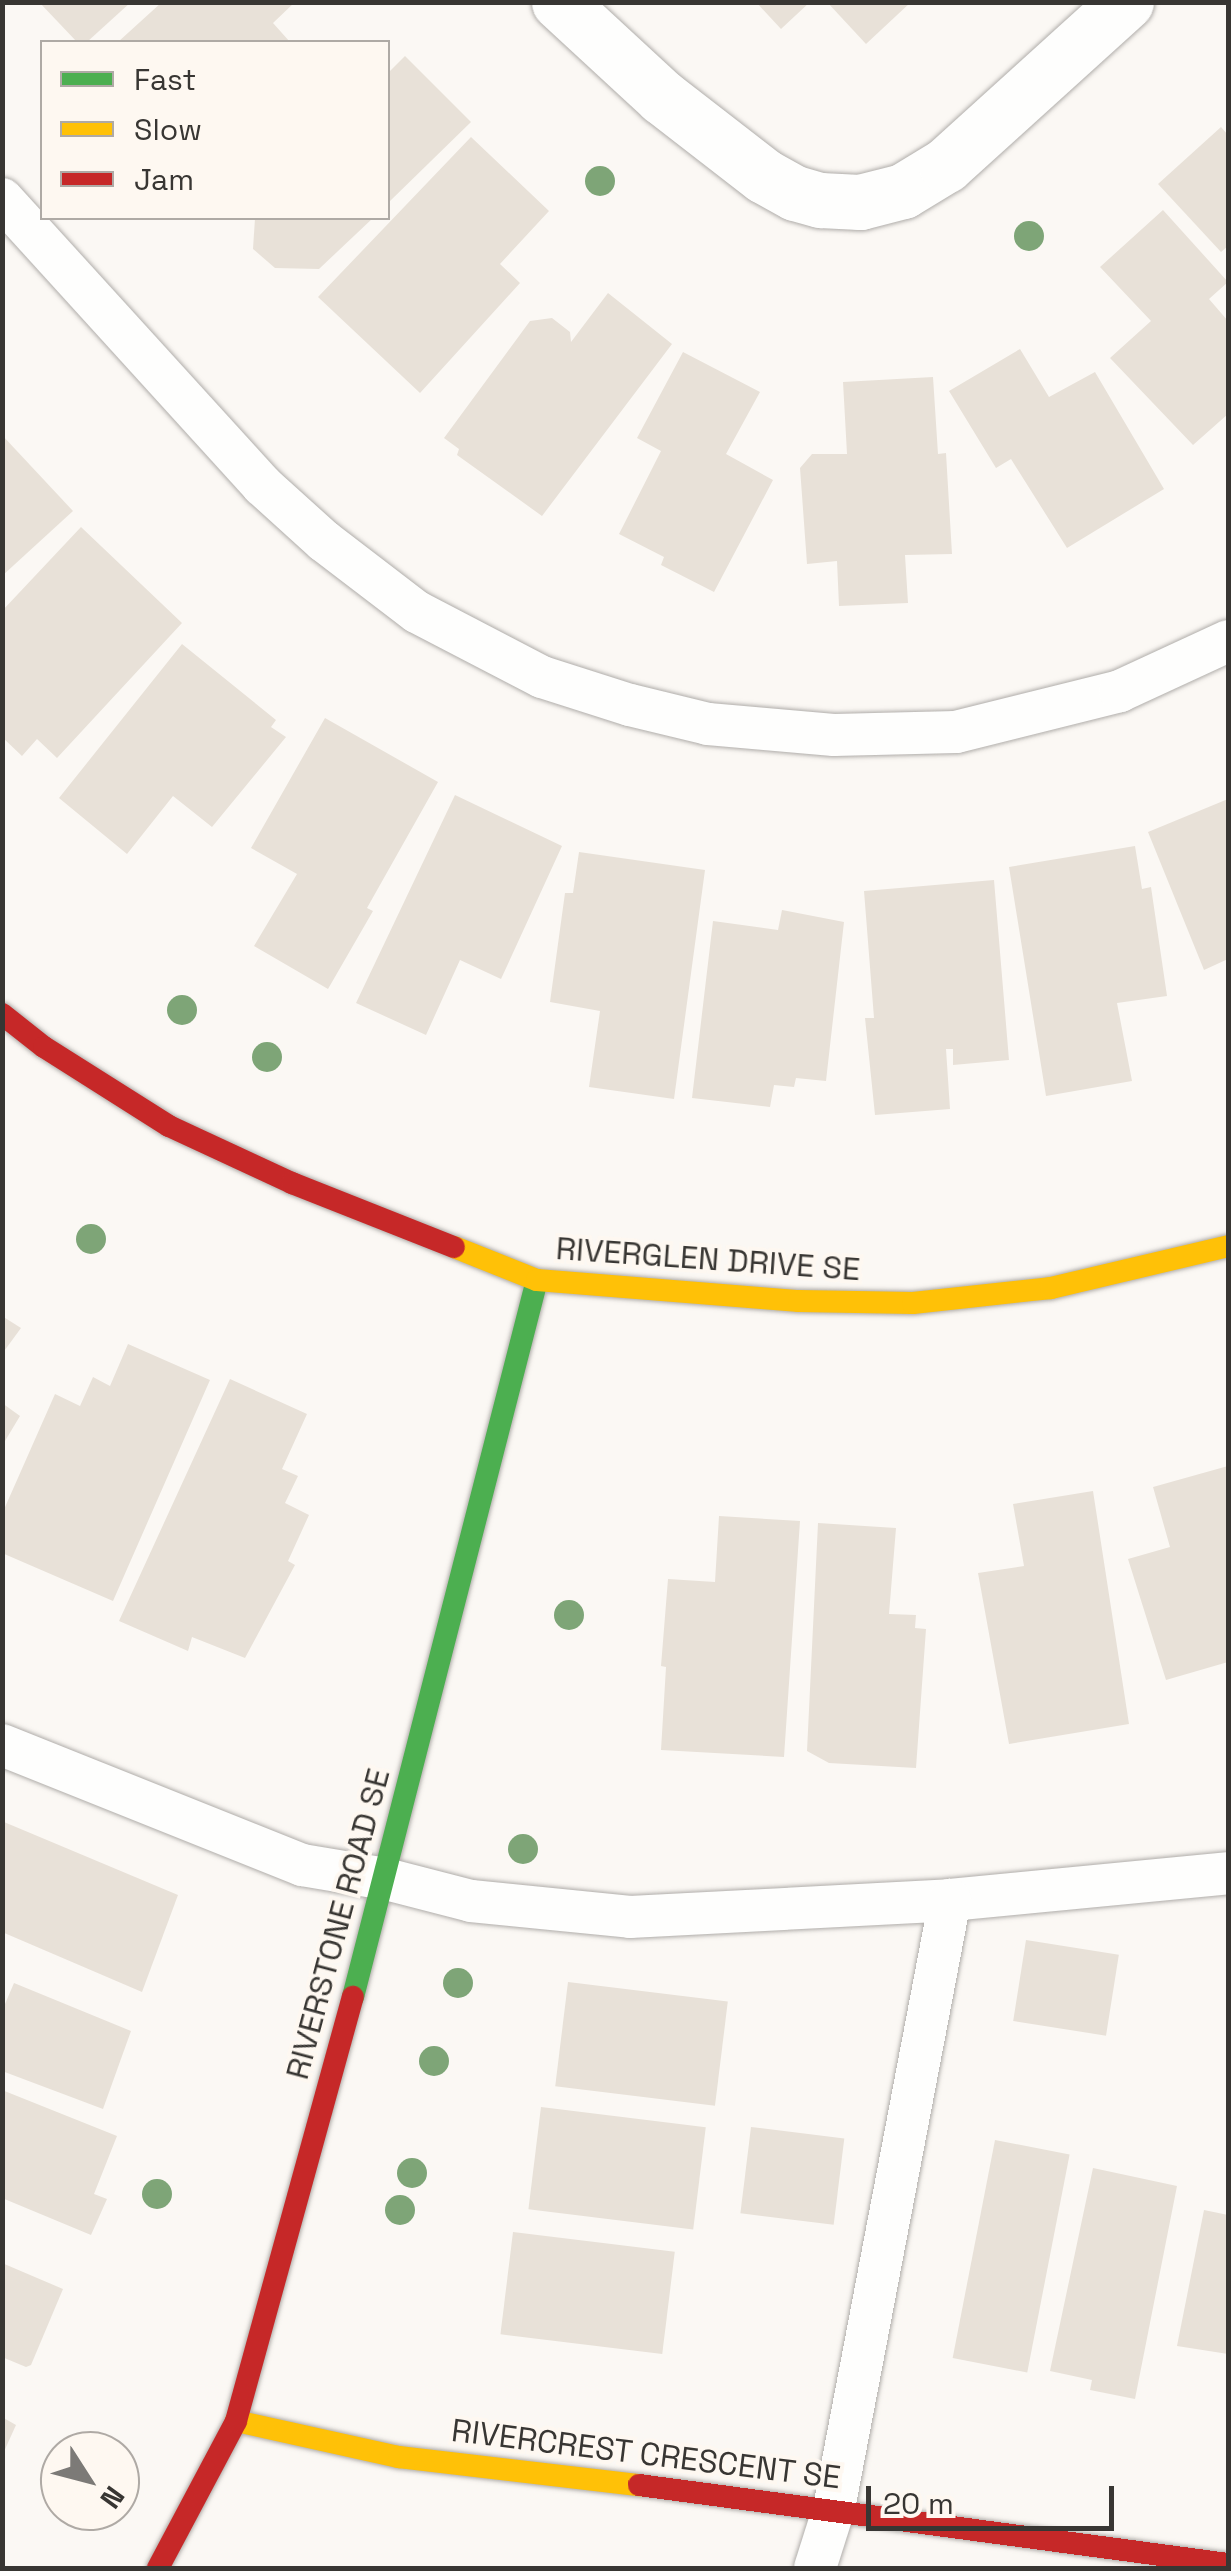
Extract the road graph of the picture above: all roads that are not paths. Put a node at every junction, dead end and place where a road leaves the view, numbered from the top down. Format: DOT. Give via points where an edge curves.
graph roads {
  1 [pos="559,2"];
  2 [pos="1126,2"];
  3 [pos="2,199"];
  4 [pos="1228,641"];
  5 [pos="2,1014"];
  6 [pos="1228,1246"];
  7 [pos="537,1280"];
  8 [pos="2,1745"];
  9 [pos="1228,1873"];
  10 [pos="386,1879"];
  11 [pos="950,1900"];
  12 [pos="236,2422"];
  13 [pos="834,2508"];
  14 [pos="1228,2564"];
  15 [pos="158,2568"];
  16 [pos="816,2568"];
  1 -- 2 [label="street" via="662,98 764,176 795,193 860,202 903,191 946,165"];
  3 -- 4 [label="lane" via="262,485 324,541 417,612 542,677 708,724 834,736 956,732 1120,691"];
  5 -- 7 [label="street, RIVERGLEN DRIVE SE" via="170,1126"];
  6 -- 7 [label="street, RIVERGLEN DRIVE SE" via="1051,1288 913,1303"];
  7 -- 10 [label="street, RIVERSTONE ROAD SE"];
  8 -- 10 [label="lane" via="302,1865"];
  9 -- 11 [label="lane"];
  10 -- 11 [label="lane" via="472,1901 630,1917"];
  10 -- 12 [label="street, RIVERSTONE ROAD SE"];
  11 -- 13 [label="lane"];
  12 -- 13 [label="street, RIVERCREST CRESCENT SE" via="399,2457"];
  12 -- 15 [label="street, RIVERSTONE ROAD SE"];
  13 -- 14 [label="street, RIVERCREST CRESCENT SE"];
  13 -- 16 [label="lane"];
}
